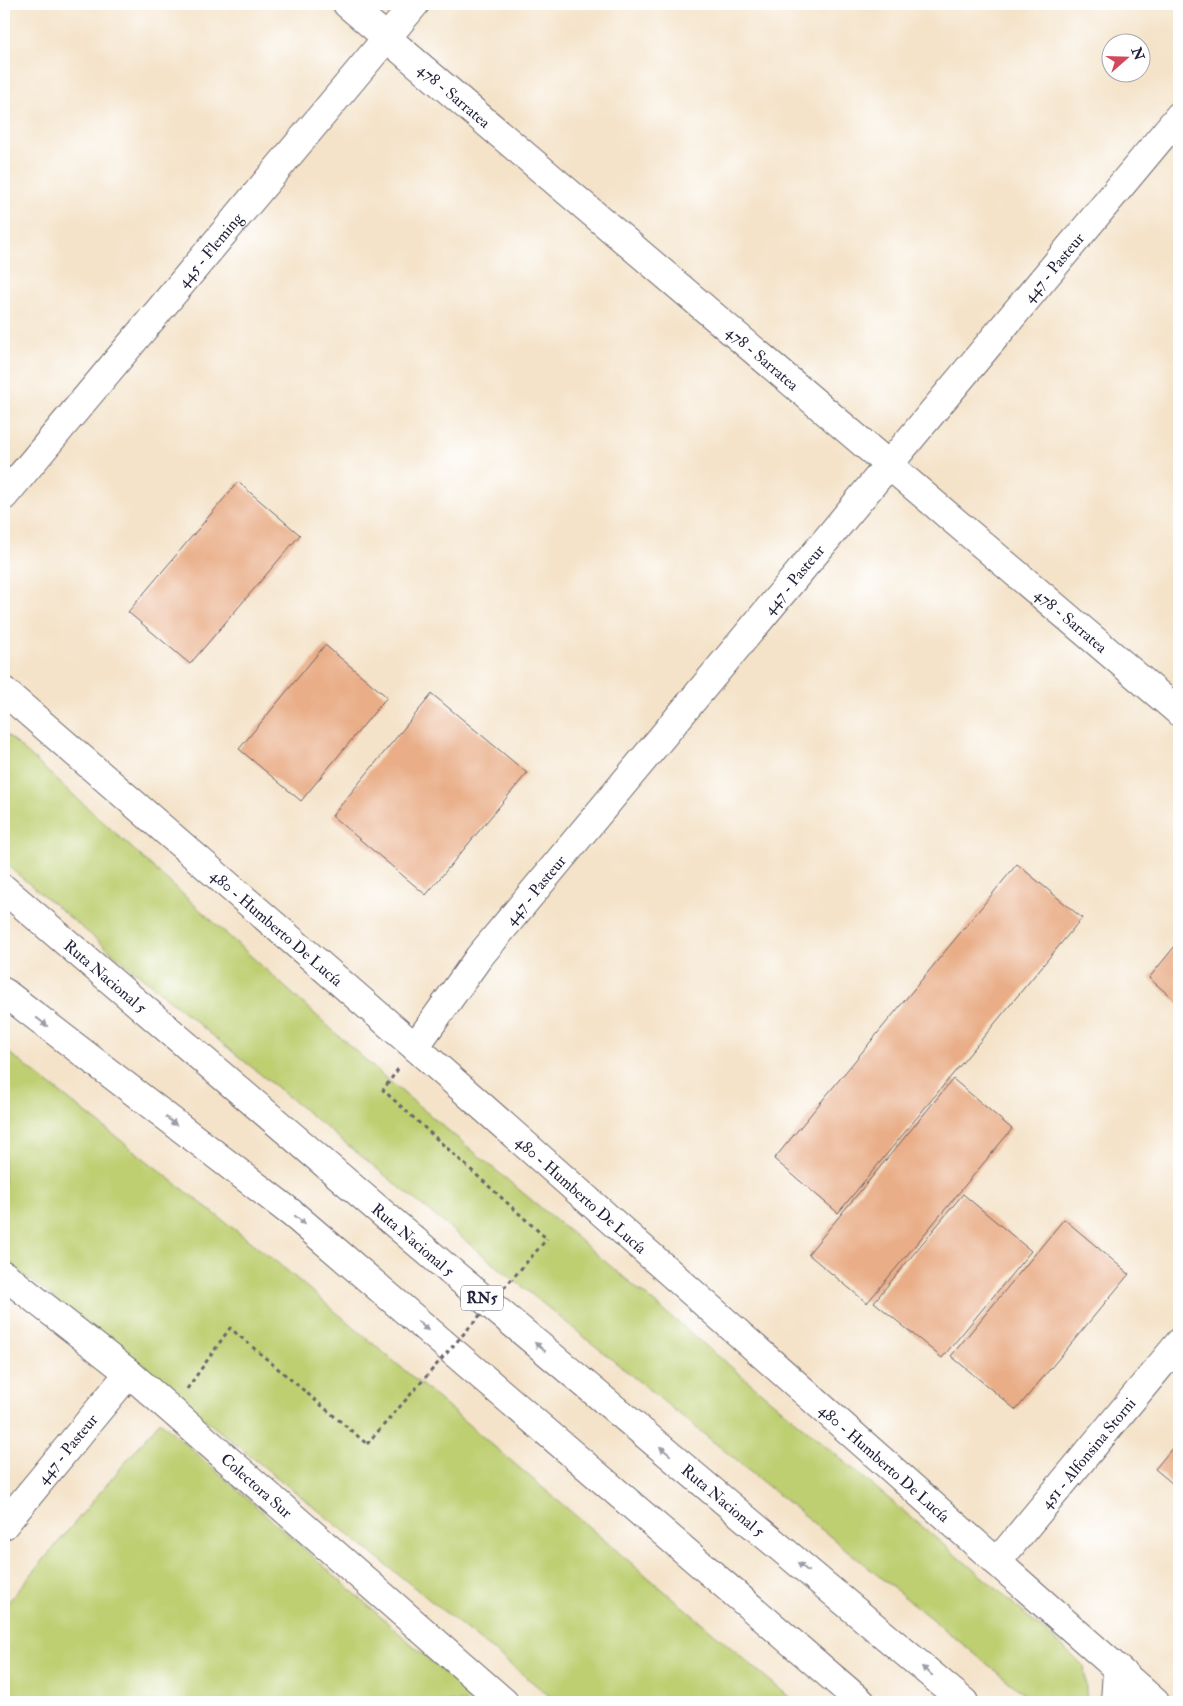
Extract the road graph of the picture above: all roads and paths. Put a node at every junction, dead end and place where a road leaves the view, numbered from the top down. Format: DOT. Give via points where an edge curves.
graph roads {
  1 [pos="348,4"];
  2 [pos="415,4"];
  3 [pos="387,37"];
  4 [pos="1179,116"];
  5 [pos="888,465"];
  6 [pos="4,496"];
  7 [pos="4,691"];
  8 [pos="1179,712"];
  9 [pos="4,889"];
  10 [pos="4,992"];
  11 [pos="415,1047"];
  12 [pos="4,1275"];
  13 [pos="1179,1343"];
  14 [pos="129,1372"];
  15 [pos="172,1410"];
  16 [pos="4,1526"];
  17 [pos="997,1562"];
  18 [pos="1117,1670"];
  19 [pos="504,1702"];
  20 [pos="861,1702"];
  21 [pos="964,1702"];
  22 [pos="1115,1702"];
  23 [pos="1155,1702"];
  1 -- 3 [label="main road, 478 - Sarratea"];
  2 -- 3 [label="main road, 445 - Fleming"];
  3 -- 5 [label="main road, 478 - Sarratea"];
  3 -- 6 [label="main road, 445 - Fleming"];
  4 -- 5 [label="main road, 447 - Pasteur"];
  5 -- 8 [label="main road, 478 - Sarratea"];
  5 -- 11 [label="main road, 447 - Pasteur" via="480,957"];
  7 -- 11 [label="main road, 480 - Humberto De Lucía"];
  21 -- 9 [label="main road, Ruta Nacional 5 / RN5, one-way" via="449,1270"];
  10 -- 20 [label="main road, one-way" via="294,1215"];
  11 -- 15 [label="path, bridge" via="383,1090 546,1239 367,1444 230,1328"];
  11 -- 17 [label="main road, 480 - Humberto De Lucía"];
  12 -- 14 [label="main road, Colectora Sur"];
  13 -- 17 [label="main road, 451 - Alfonsina Storni"];
  14 -- 15 [label="main road, Colectora Sur"];
  14 -- 16 [label="main road, 447 - Pasteur"];
  15 -- 19 [label="main road, Colectora Sur"];
  17 -- 18 [label="main road, 480 - Humberto De Lucía"];
  18 -- 22 [label="main road"];
  18 -- 23 [label="main road, 480 - Humberto De Lucía"];
}
